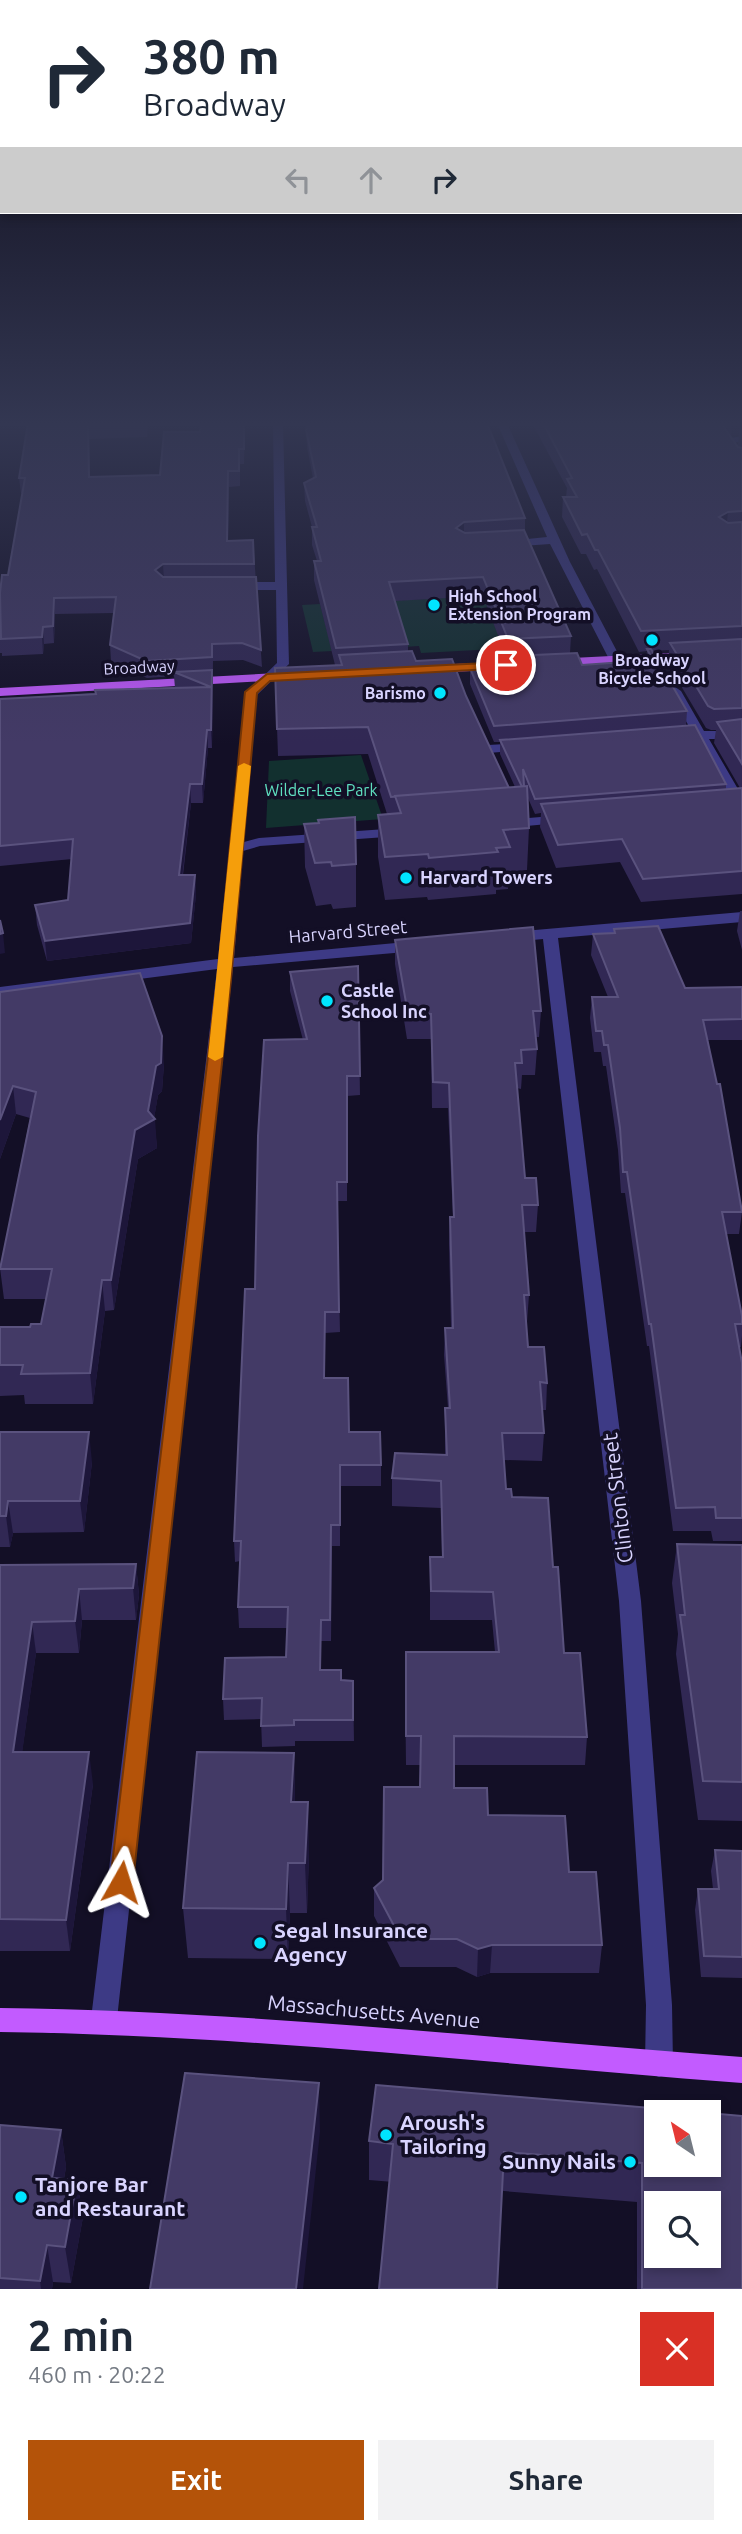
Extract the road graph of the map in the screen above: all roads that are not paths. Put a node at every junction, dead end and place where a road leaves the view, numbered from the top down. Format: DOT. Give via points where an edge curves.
graph roads {
  1 [pos="280,530"];
  2 [pos="550,530"];
  3 [pos="555,540"];
  4 [pos="489,545"];
  5 [pos="281,586"];
  6 [pos="216,587"];
  7 [pos="705,655"];
  8 [pos="655,657"];
  9 [pos="615,659"];
  10 [pos="454,668"];
  11 [pos="426,669"];
  12 [pos="315,675"];
  13 [pos="267,678"];
  14 [pos="460,682"];
  15 [pos="0,692"];
  16 [pos="699,733"];
  17 [pos="742,735"];
  18 [pos="660,736"];
  19 [pos="541,745"];
  20 [pos="488,750"];
  21 [pos="734,805"];
  22 [pos="575,818"];
  23 [pos="494,825"];
  24 [pos="411,831"];
  25 [pos="237,848"];
  26 [pos="742,917"];
  27 [pos="550,934"];
  28 [pos="495,939"];
  29 [pos="427,945"];
  30 [pos="225,963"];
  31 [pos="0,992"];
  32 [pos="104,2019"];
  33 [pos="0,2020"];
  34 [pos="659,2064"];
  35 [pos="742,2070"];
  1 -- 5 [label="street"];
  2 -- 3 [label="street"];
  3 -- 4 [label="street"];
  3 -- 9 [label="street"];
  5 -- 6 [label="street"];
  5 -- 13 [label="street" via="283,664"];
  7 -- 8 [label="main road"];
  8 -- 9 [label="main road"];
  8 -- 16 [label="street"];
  9 -- 10 [label="main road"];
  10 -- 11 [label="main road"];
  10 -- 14 [label="street"];
  12 -- 13 [label="main road, Broadway"];
  13 -- 15 [label="main road, Broadway"];
  13 -- 25 [label="street" via="251,692"];
  16 -- 17 [label="street" via="709,737"];
  16 -- 18 [label="street"];
  16 -- 21 [label="street" via="735,796"];
  19 -- 20 [label="street"];
  22 -- 23 [label="street" via="519,818"];
  24 -- 25 [label="street" via="260,842"];
  25 -- 30 [label="street"];
  26 -- 27 [label="street"];
  27 -- 28 [label="street"];
  27 -- 34 [label="street, Clinton Street" via="630,1601 659,2005"];
  29 -- 30 [label="street, Harvard Street"];
  30 -- 31 [label="street, Harvard Street"];
  30 -- 32 [label="street"];
  32 -- 33 [label="main road, Massachusetts Avenue"];
  32 -- 34 [label="main road, Massachusetts Avenue" via="358,2036"];
  34 -- 35 [label="main road, Massachusetts Avenue"];
}
